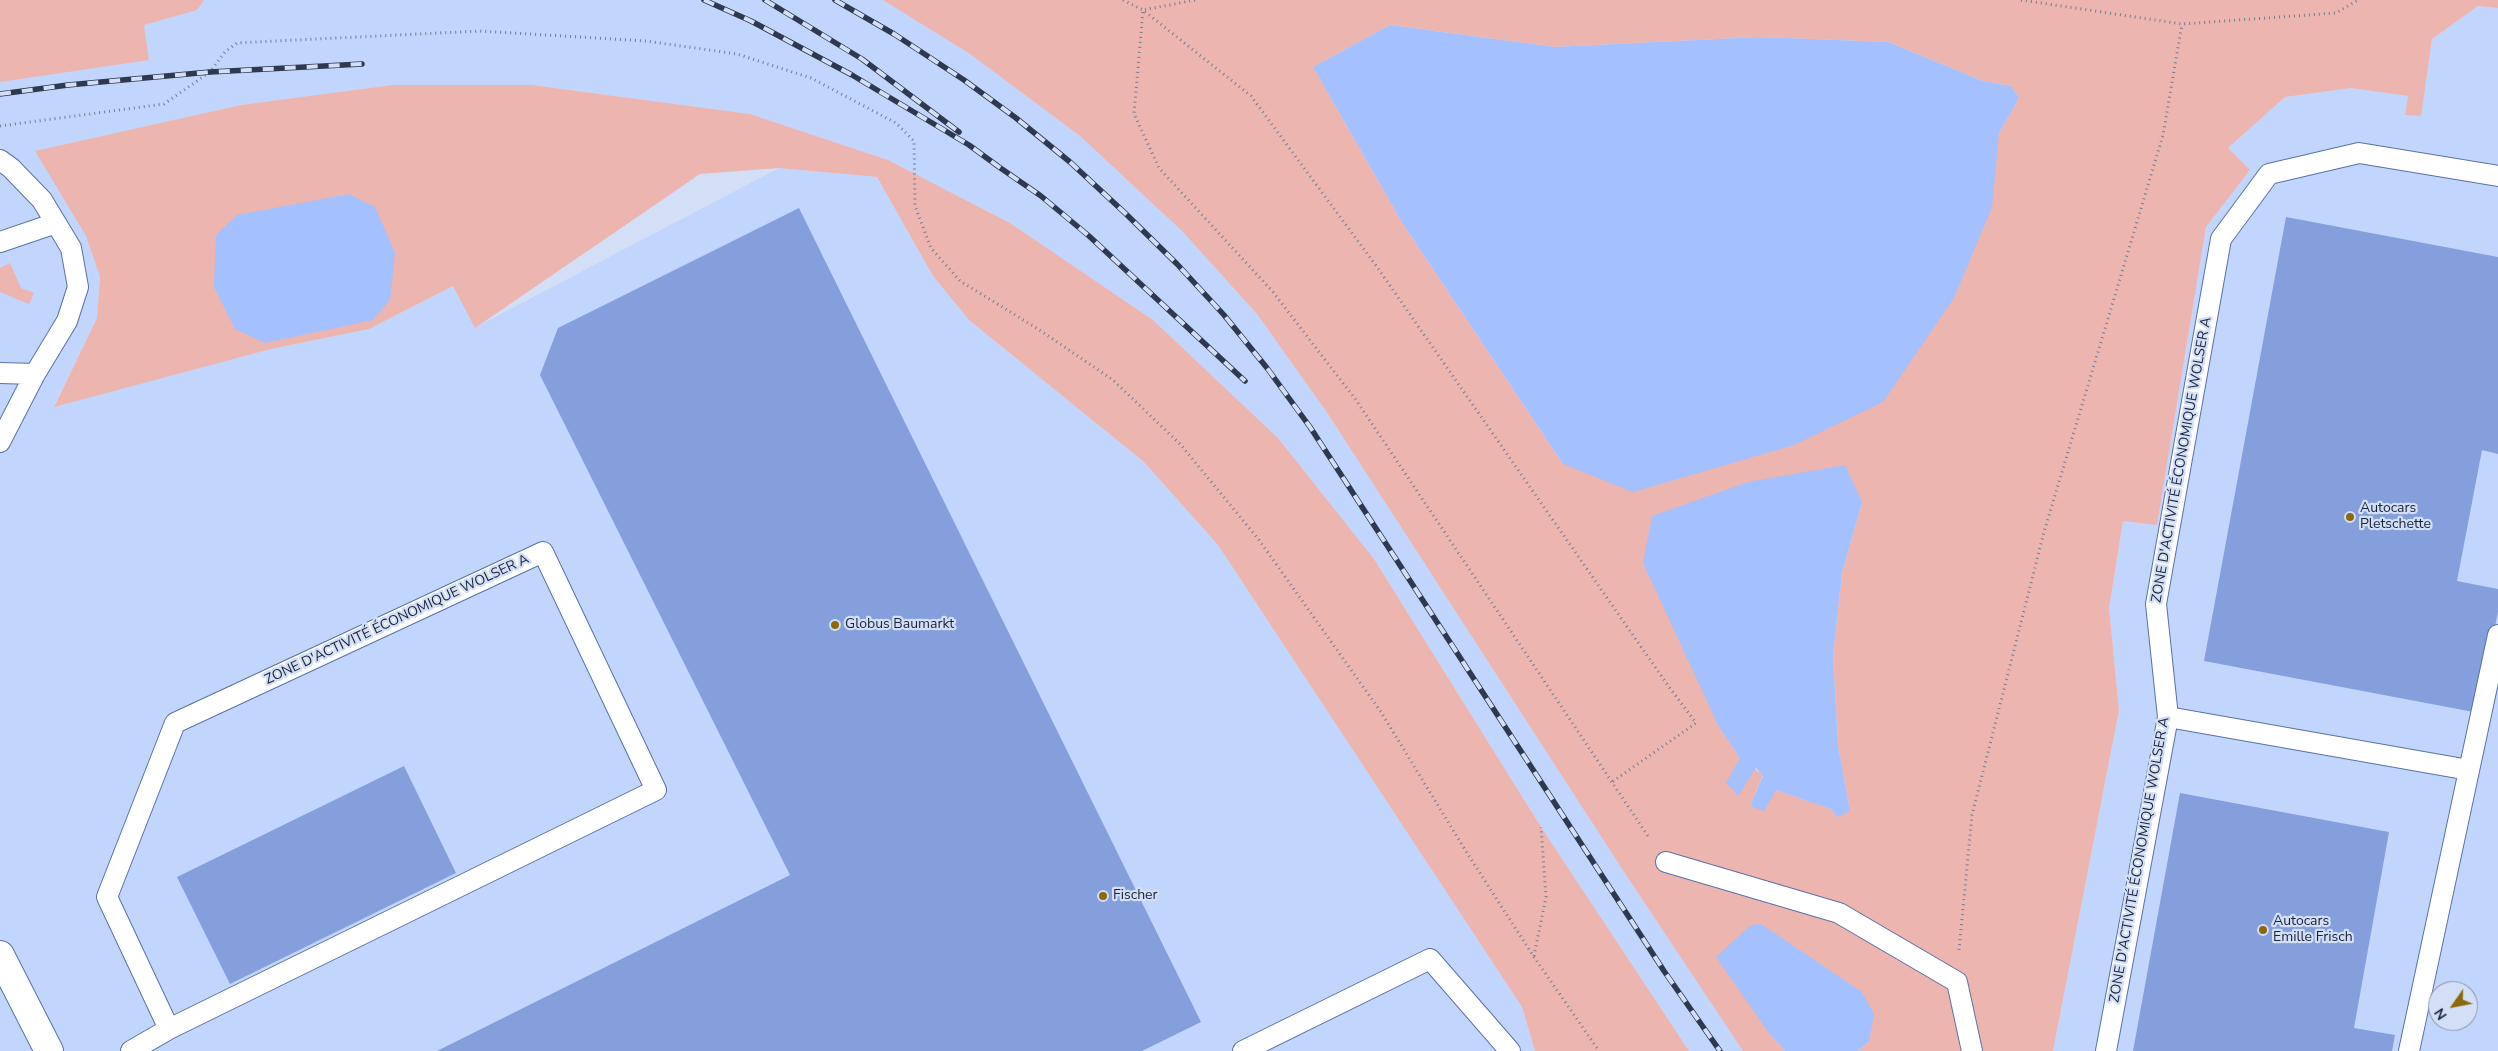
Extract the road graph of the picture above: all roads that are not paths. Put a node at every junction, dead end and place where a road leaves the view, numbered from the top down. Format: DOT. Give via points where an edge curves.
graph roads {
  1 [pos="0,160"];
  2 [pos="2498,176"];
  3 [pos="56,224"];
  4 [pos="0,242"];
  5 [pos="0,373"];
  6 [pos="35,374"];
  7 [pos="0,442"];
  8 [pos="2498,635"];
  9 [pos="2168,717"];
  10 [pos="2469,770"];
  11 [pos="1666,862"];
  12 [pos="0,955"];
  13 [pos="170,1028"];
  14 [pos="49,1051"];
  15 [pos="131,1051"];
  16 [pos="1243,1051"];
  17 [pos="1510,1051"];
  18 [pos="1972,1051"];
  19 [pos="2106,1051"];
  20 [pos="2409,1051"];
  1 -- 3 [label="lane" via="42,200"];
  2 -- 9 [label="lane, ZONE D'ACTIVITÉ ÉCONOMIQUE WOLSER A" via="2359,153 2269,174 2221,239 2156,604"];
  3 -- 4 [label="lane"];
  3 -- 6 [label="lane" via="71,248 78,287 67,321"];
  5 -- 6 [label="lane"];
  6 -- 7 [label="lane"];
  8 -- 10 [label="lane"];
  9 -- 10 [label="lane"];
  9 -- 19 [label="lane, ZONE D'ACTIVITÉ ÉCONOMIQUE WOLSER A"];
  10 -- 20 [label="lane"];
  11 -- 18 [label="lane" via="1839,914 1957,982"];
  12 -- 14 [label="street"];
  13 -- 13 [label="lane, ZONE D'ACTIVITÉ ÉCONOMIQUE WOLSER A" via="656,790 543,552 175,723 107,897"];
  13 -- 15 [label="lane, ZONE D'ACTIVITÉ ÉCONOMIQUE WOLSER A"];
  16 -- 17 [label="lane" via="1430,959"];
}
